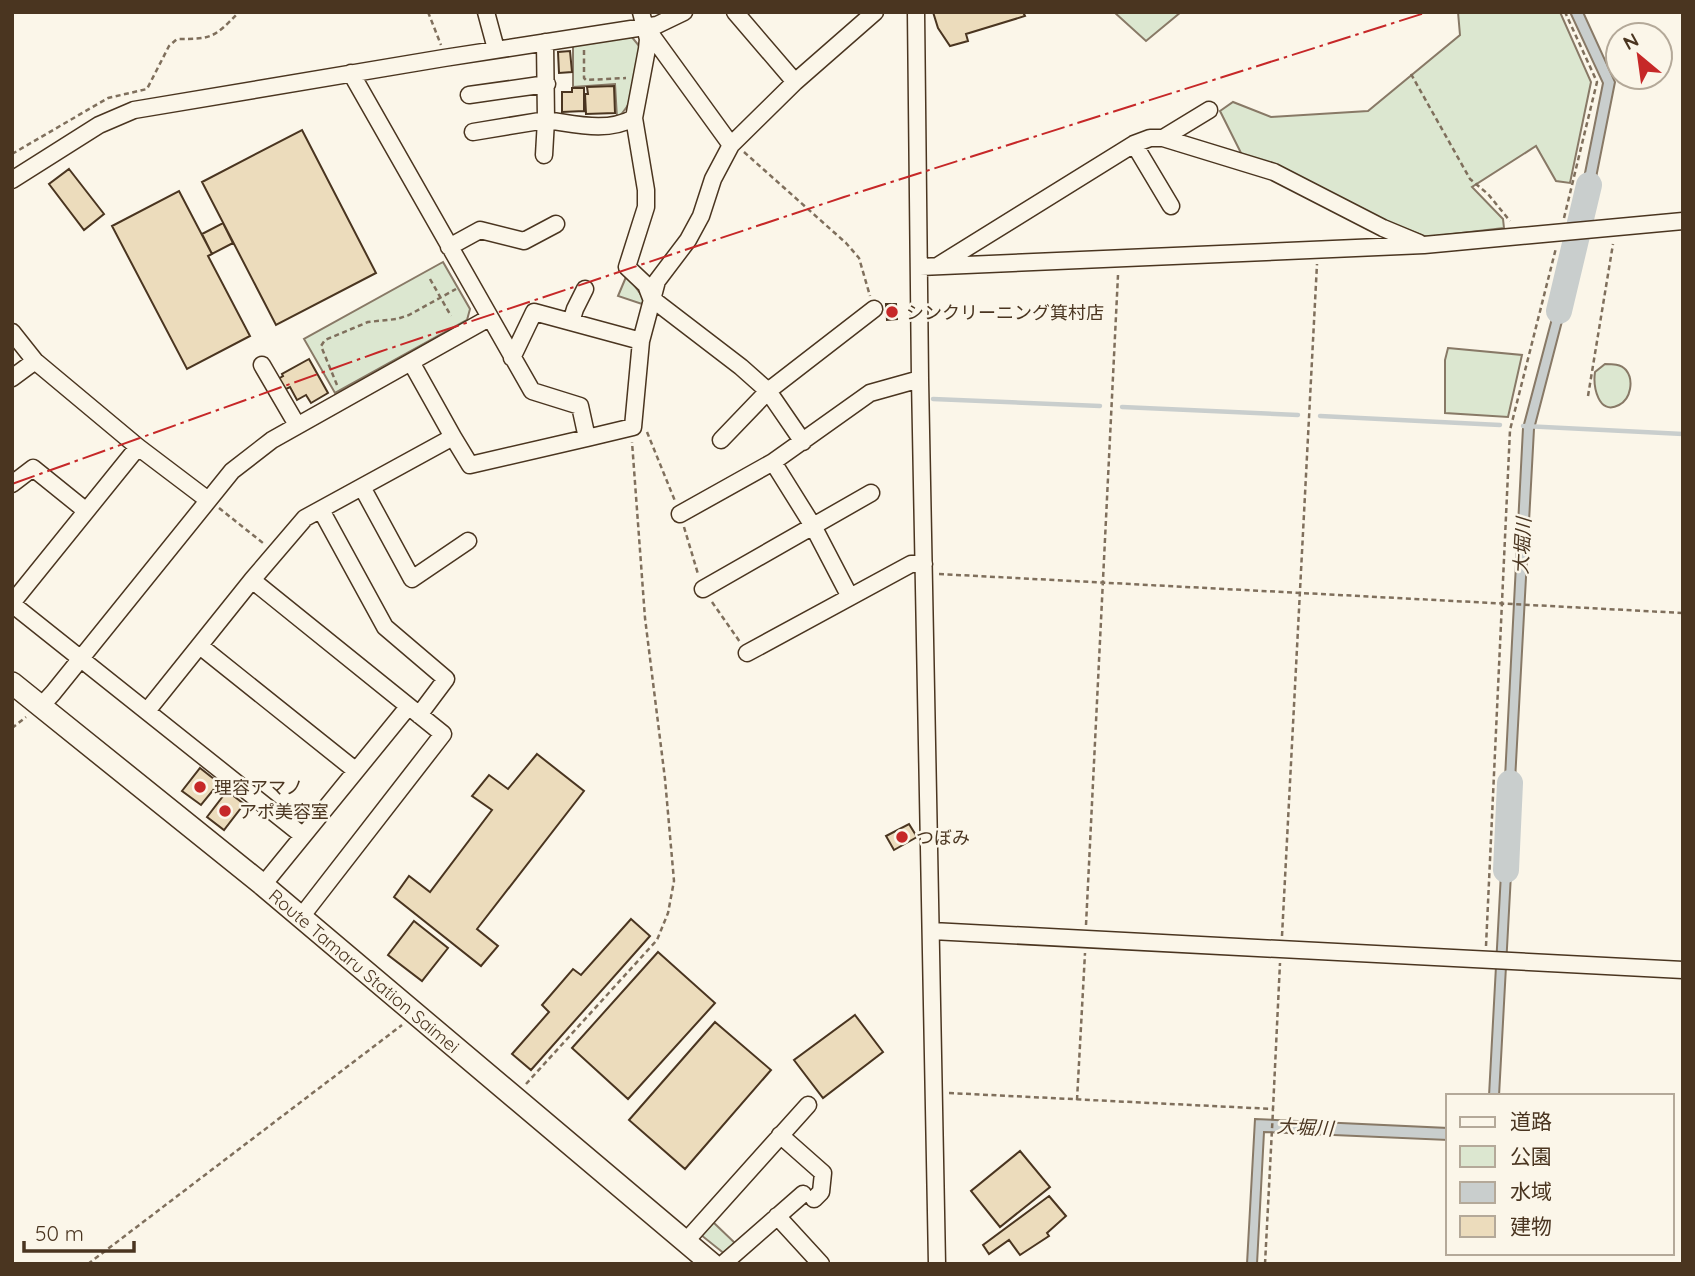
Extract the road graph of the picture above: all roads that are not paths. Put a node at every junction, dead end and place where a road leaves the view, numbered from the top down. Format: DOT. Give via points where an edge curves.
graph roads {
  1 [pos="486,12"];
  2 [pos="684,12"];
  3 [pos="735,12"];
  4 [pos="916,12"];
  5 [pos="872,13"];
  6 [pos="643,19"];
  7 [pos="545,42"];
  8 [pos="496,50"];
  9 [pos="351,73"];
  10 [pos="795,82"];
  11 [pos="547,84"];
  12 [pos="469,95"];
  13 [pos="1209,110"];
  14 [pos="634,118"];
  15 [pos="546,120"];
  16 [pos="473,132"];
  17 [pos="1163,138"];
  18 [pos="1134,144"];
  19 [pos="731,145"];
  20 [pos="544,155"];
  21 [pos="12,180"];
  22 [pos="1171,206"];
  23 [pos="1683,221"];
  24 [pos="556,224"];
  25 [pos="1424,245"];
  26 [pos="449,247"];
  27 [pos="928,267"];
  28 [pos="585,289"];
  29 [pos="651,298"];
  30 [pos="874,309"];
  31 [pos="489,318"];
  32 [pos="571,322"];
  33 [pos="12,332"];
  34 [pos="640,341"];
  35 [pos="512,358"];
  36 [pos="34,361"];
  37 [pos="411,362"];
  38 [pos="262,365"];
  39 [pos="12,378"];
  40 [pos="920,379"];
  41 [pos="768,391"];
  42 [pos="298,425"];
  43 [pos="453,437"];
  44 [pos="587,438"];
  45 [pos="720,440"];
  46 [pos="803,442"];
  47 [pos="138,447"];
  48 [pos="773,462"];
  49 [pos="12,484"];
  50 [pos="362,487"];
  51 [pos="871,493"];
  52 [pos="208,500"];
  53 [pos="85,510"];
  54 [pos="321,510"];
  55 [pos="680,514"];
  56 [pos="813,526"];
  57 [pos="468,541"];
  58 [pos="925,569"];
  59 [pos="252,580"];
  60 [pos="703,589"];
  61 [pos="850,597"];
  62 [pos="12,603"];
  63 [pos="200,646"];
  64 [pos="747,653"];
  65 [pos="81,658"];
  66 [pos="12,683"];
  67 [pos="41,706"];
  68 [pos="147,711"];
  69 [pos="413,711"];
  70 [pos="355,770"];
  71 [pos="302,835"];
  72 [pos="263,885"];
  73 [pos="301,916"];
  74 [pos="932,932"];
  75 [pos="1683,970"];
  76 [pos="808,1105"];
  77 [pos="780,1135"];
  78 [pos="777,1216"];
  79 [pos="686,1241"];
  80 [pos="712,1264"];
  81 [pos="723,1264"];
  82 [pos="821,1264"];
  83 [pos="937,1264"];
  1 -- 8 [label="street"];
  2 -- 6 [label="street" via="657,25"];
  3 -- 10 [label="street"];
  4 -- 27 [label="street"];
  5 -- 10 [label="street"];
  6 -- 7 [label="street"];
  6 -- 14 [label="street" via="648,49"];
  6 -- 19 [label="street"];
  7 -- 8 [label="street"];
  7 -- 11 [label="street"];
  8 -- 9 [label="street"];
  9 -- 21 [label="street" via="120,115"];
  9 -- 26 [label="street"];
  10 -- 19 [label="street"];
  11 -- 12 [label="street"];
  11 -- 15 [label="street"];
  13 -- 17 [label="street"];
  14 -- 15 [label="street" via="606,128"];
  14 -- 29 [label="street" via="646,207 627,267 646,285"];
  15 -- 16 [label="street"];
  15 -- 20 [label="street"];
  17 -- 18 [label="street"];
  17 -- 25 [label="street" via="1274,172 1383,229"];
  18 -- 22 [label="street"];
  18 -- 27 [label="street"];
  19 -- 29 [label="street" via="701,216 657,281"];
  23 -- 25 [label="street"];
  24 -- 26 [label="street" via="524,240 480,230"];
  25 -- 27 [label="street"];
  26 -- 31 [label="street"];
  27 -- 40 [label="street"];
  28 -- 32 [label="street"];
  29 -- 34 [label="street"];
  29 -- 41 [label="street"];
  30 -- 41 [label="street"];
  31 -- 35 [label="street"];
  31 -- 37 [label="street"];
  32 -- 34 [label="street"];
  32 -- 35 [label="street" via="534,312"];
  33 -- 36 [label="street"];
  34 -- 44 [label="street" via="633,427"];
  35 -- 44 [label="street" via="532,391 580,406"];
  36 -- 39 [label="street"];
  36 -- 47 [label="street"];
  37 -- 42 [label="street"];
  37 -- 43 [label="street"];
  38 -- 42 [label="street"];
  40 -- 46 [label="street" via="870,393"];
  40 -- 58 [label="street"];
  41 -- 45 [label="street"];
  41 -- 46 [label="street"];
  42 -- 52 [label="street" via="232,471"];
  43 -- 44 [label="street" via="470,465"];
  43 -- 50 [label="street"];
  46 -- 48 [label="street"];
  47 -- 52 [label="street"];
  47 -- 53 [label="street"];
  48 -- 55 [label="street"];
  48 -- 56 [label="street"];
  49 -- 53 [label="street" via="33,468"];
  50 -- 54 [label="street"];
  50 -- 57 [label="street" via="412,579"];
  51 -- 56 [label="street"];
  52 -- 65 [label="street"];
  53 -- 62 [label="street"];
  54 -- 59 [label="street" via="305,518"];
  54 -- 69 [label="street" via="385,627 446,679"];
  56 -- 60 [label="street"];
  56 -- 61 [label="street"];
  58 -- 61 [label="street" via="911,564"];
  58 -- 74 [label="street"];
  59 -- 63 [label="street"];
  59 -- 69 [label="street"];
  61 -- 64 [label="street"];
  62 -- 65 [label="street"];
  63 -- 68 [label="street"];
  63 -- 70 [label="street"];
  65 -- 67 [label="street"];
  65 -- 68 [label="street"];
  66 -- 67 [label="main road, Route Tamaru Station Saimei"];
  67 -- 72 [label="main road, Route Tamaru Station Saimei"];
  68 -- 71 [label="street"];
  69 -- 70 [label="street"];
  69 -- 73 [label="street" via="443,734"];
  70 -- 71 [label="street"];
  71 -- 72 [label="street"];
  72 -- 73 [label="main road, Route Tamaru Station Saimei"];
  73 -- 79 [label="main road, Route Tamaru Station Saimei"];
  74 -- 75 [label="street" via="1280,956"];
  74 -- 83 [label="street"];
  76 -- 77 [label="street"];
  77 -- 78 [label="street" via="823,1172 821,1192"];
  77 -- 79 [label="street"];
  78 -- 81 [label="street"];
  78 -- 82 [label="street"];
  79 -- 80 [label="main road, Route Tamaru Station Saimei"];
}
